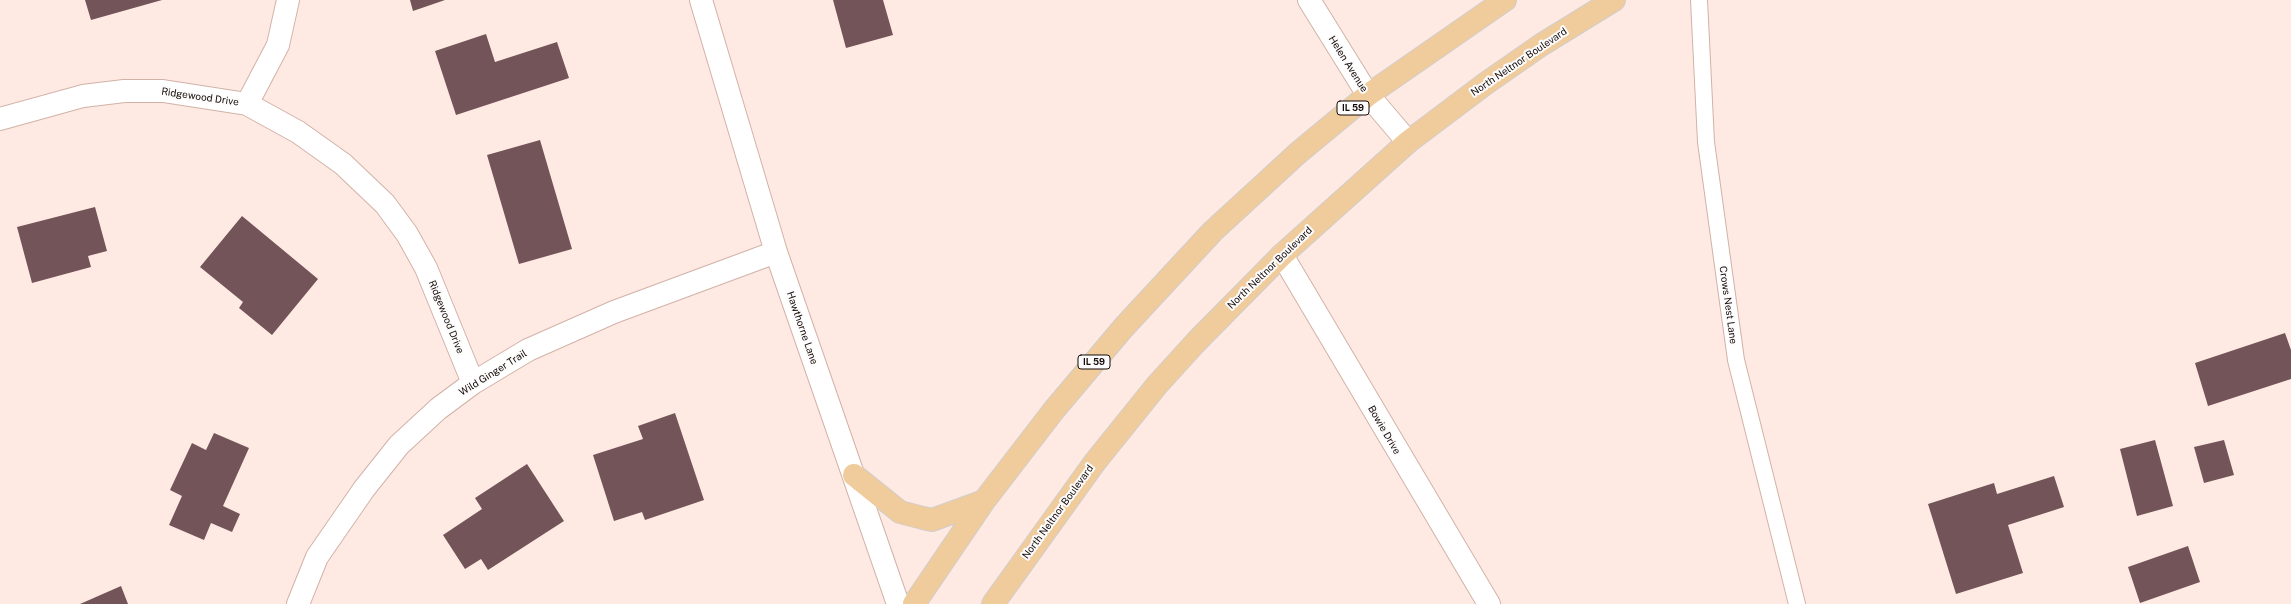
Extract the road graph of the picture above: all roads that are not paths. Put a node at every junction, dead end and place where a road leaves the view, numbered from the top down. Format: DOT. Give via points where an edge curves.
graph roads {
  1 [pos="288,0"];
  2 [pos="701,0"];
  3 [pos="1309,0"];
  4 [pos="1505,0"];
  5 [pos="1614,0"];
  6 [pos="1699,0"];
  7 [pos="1368,95"];
  8 [pos="247,104"];
  9 [pos="0,119"];
  10 [pos="1408,142"];
  11 [pos="776,252"];
  12 [pos="1282,255"];
  13 [pos="473,383"];
  14 [pos="854,475"];
  15 [pos="984,501"];
  16 [pos="298,604"];
  17 [pos="898,604"];
  18 [pos="914,604"];
  19 [pos="993,604"];
  20 [pos="1489,604"];
  21 [pos="1797,604"];
  1 -- 8 [label="street" via="278,45"];
  2 -- 11 [label="street, Hawthorne Lane"];
  3 -- 7 [label="street, Helen Avenue"];
  4 -- 7 [label="main road, IL 59"];
  5 -- 10 [label="main road, North Neltnor Boulevard" via="1535,49"];
  6 -- 21 [label="lane, Crows Nest Lane" via="1706,142 1736,360"];
  7 -- 10 [label="street, Helen Avenue"];
  7 -- 15 [label="main road, IL 59" via="1298,153 1213,231 1108,345"];
  8 -- 9 [label="street, Ridgewood Drive" via="163,91 124,90 83,96"];
  8 -- 13 [label="street, Ridgewood Drive" via="298,132 344,164 385,204 407,234 426,268"];
  10 -- 12 [label="main road, North Neltnor Boulevard"];
  11 -- 13 [label="street, Wild Ginger Trail" via="614,312 528,350"];
  11 -- 14 [label="street, Hawthorne Lane"];
  12 -- 19 [label="main road, North Neltnor Boulevard" via="1157,385 1095,462"];
  12 -- 20 [label="street, Bowie Drive"];
  13 -- 16 [label="street, Wild Ginger Trail" via="438,409 400,445 364,489 317,557"];
  14 -- 15 [label="main road" via="900,512 932,520"];
  14 -- 17 [label="street, Hawthorne Lane"];
  15 -- 18 [label="main road, IL 59"];
}
